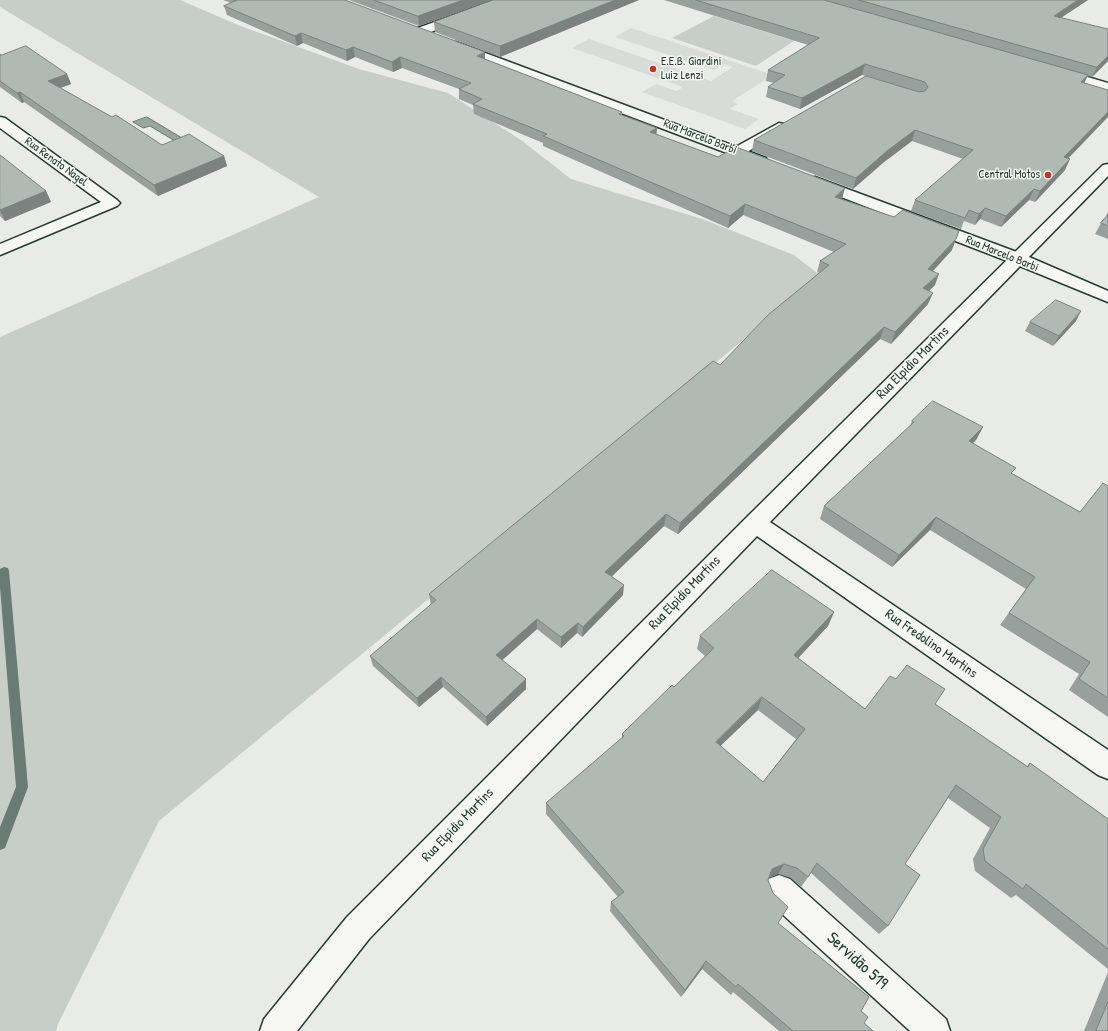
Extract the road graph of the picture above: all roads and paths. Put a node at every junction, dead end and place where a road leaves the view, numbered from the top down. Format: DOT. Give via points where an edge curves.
graph roads {
  1 [pos="505,0"];
  2 [pos="405,27"];
  3 [pos="419,32"];
  4 [pos="1047,69"];
  5 [pos="1108,87"];
  6 [pos="0,121"];
  7 [pos="790,121"];
  8 [pos="737,152"];
  9 [pos="774,166"];
  10 [pos="1108,168"];
  11 [pos="803,177"];
  12 [pos="0,250"];
  13 [pos="1016,258"];
  14 [pos="1108,297"];
  15 [pos="755,522"];
  16 [pos="1108,766"];
  17 [pos="779,890"];
  18 [pos="276,1031"];
  19 [pos="934,1031"];
  1 -- 3 [label="street"];
  2 -- 3 [label="street, Rua Marcelo Barbi"];
  3 -- 8 [label="street, Rua Marcelo Barbi"];
  4 -- 5 [label="street"];
  6 -- 12 [label="street, Rua Renato Nagel" via="112,203"];
  7 -- 8 [label="street"];
  8 -- 9 [label="street, Rua Marcelo Barbi"];
  10 -- 13 [label="street, Rua Elpidio Martins"];
  11 -- 13 [label="street, Rua Marcelo Barbi"];
  13 -- 14 [label="street, Rua Marcelo Barbi"];
  13 -- 15 [label="street, Rua Elpidio Martins"];
  15 -- 16 [label="street, Rua Fredolino Martins"];
  15 -- 18 [label="street, Rua Elpidio Martins" via="358,928"];
  17 -- 19 [label="street, Servidão 519"];
}
